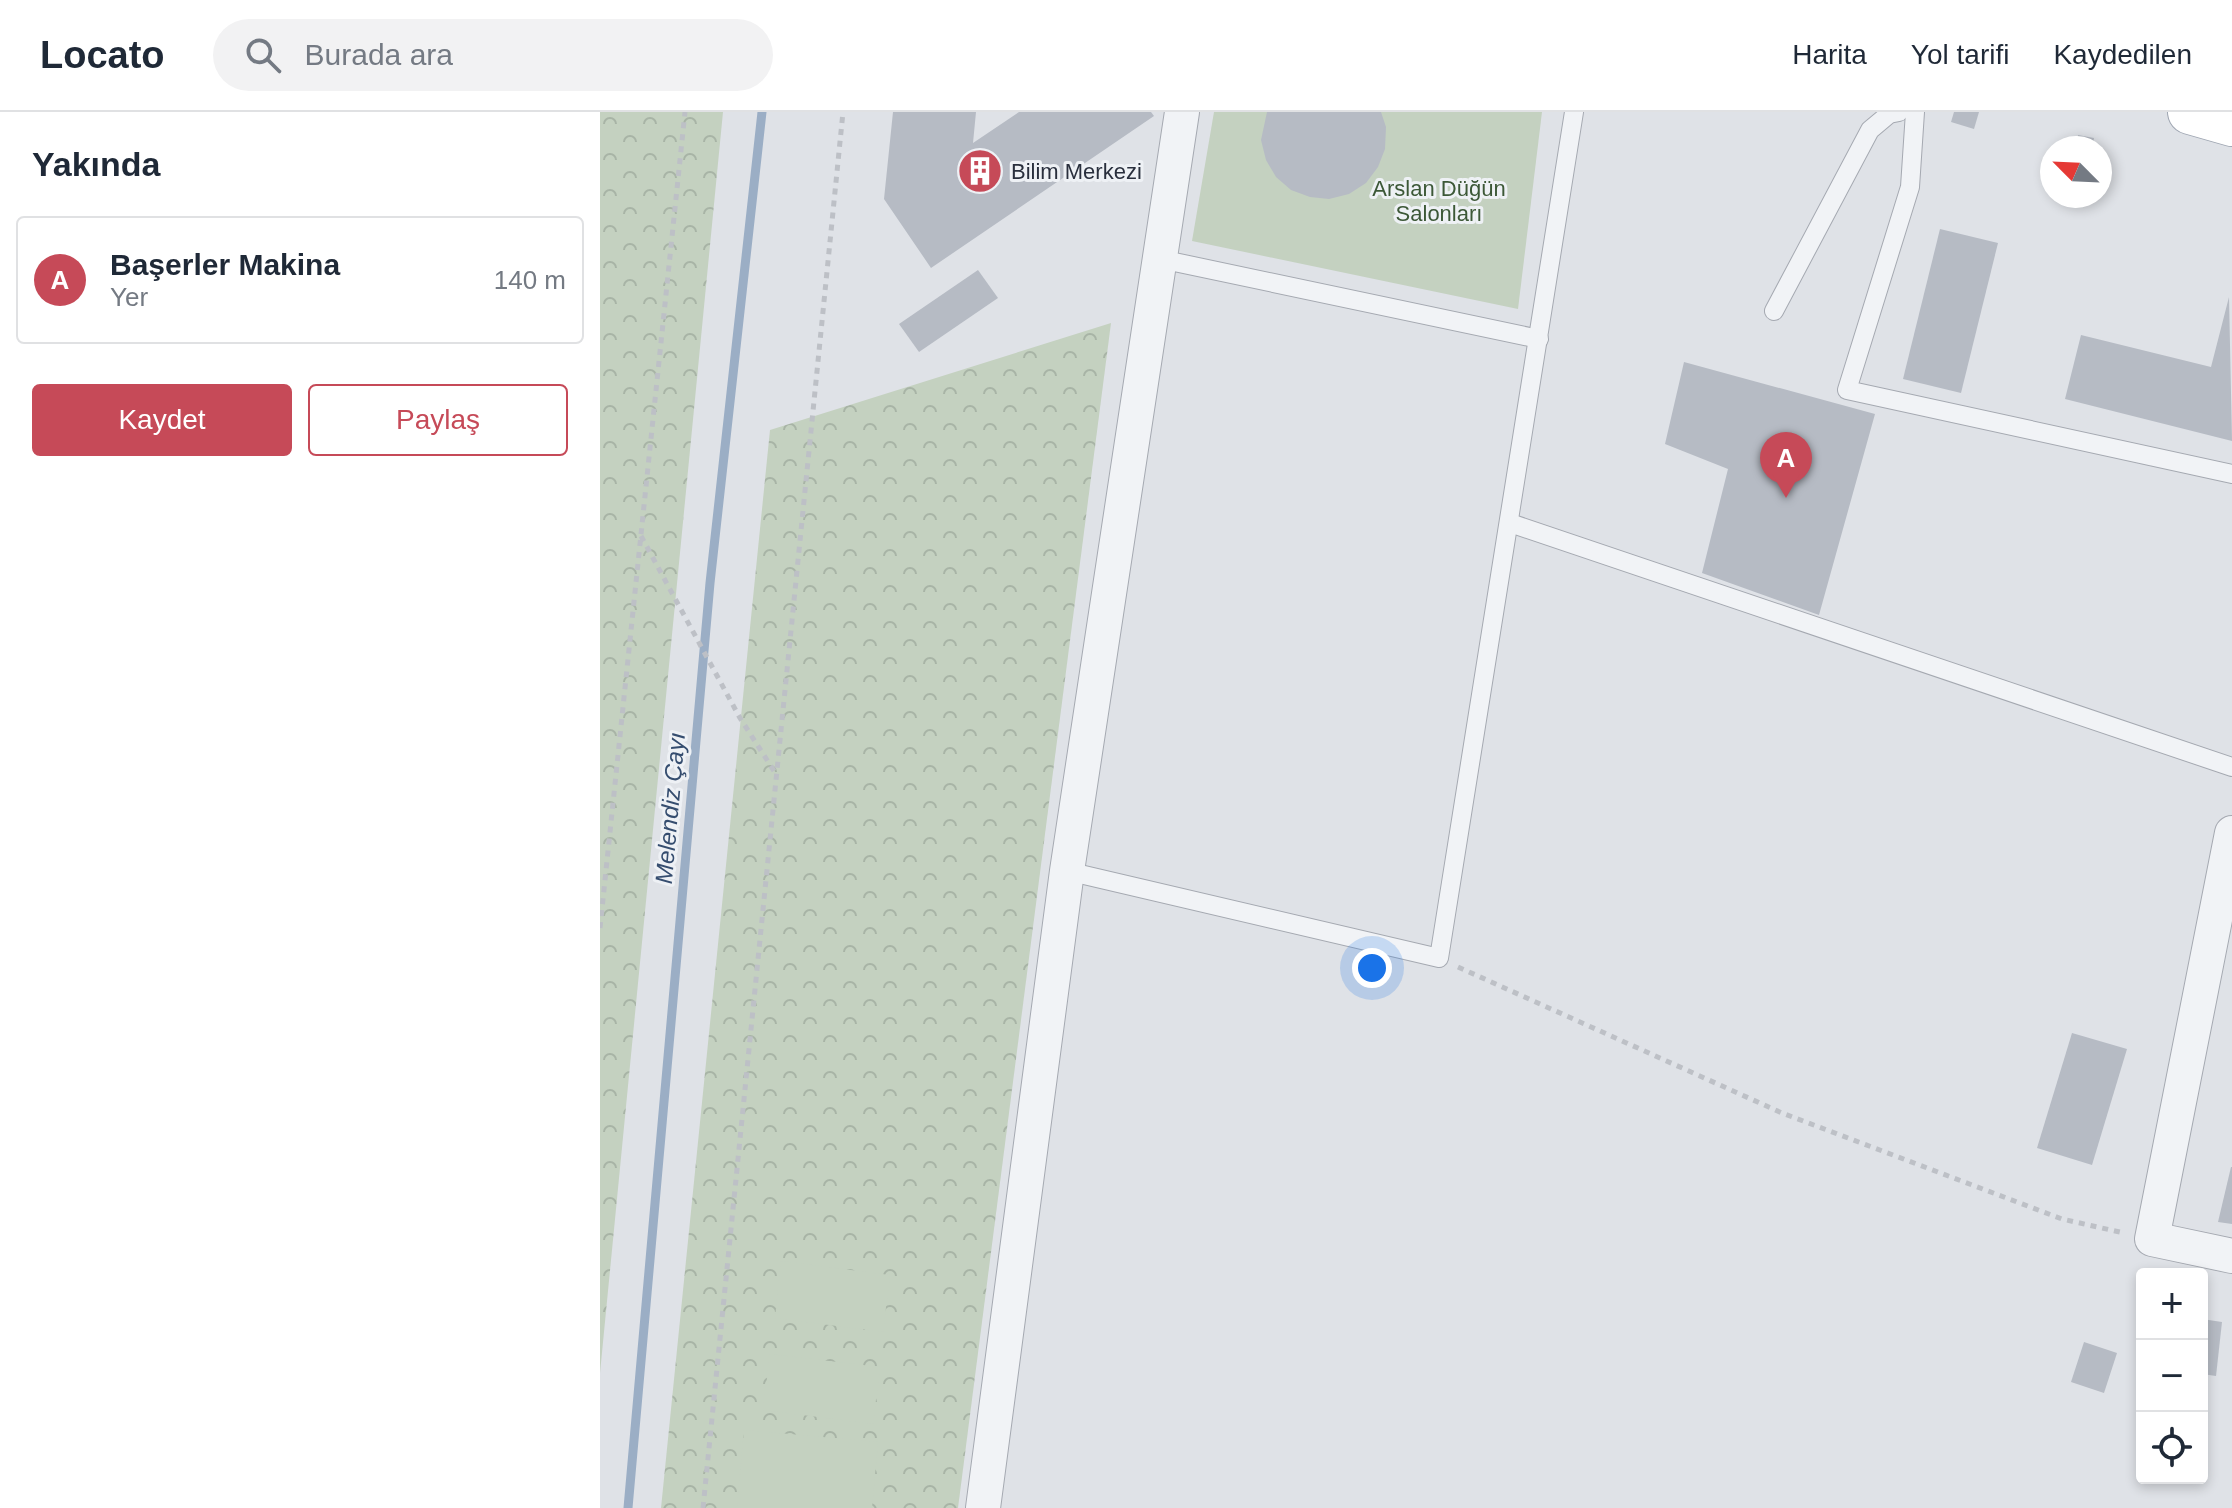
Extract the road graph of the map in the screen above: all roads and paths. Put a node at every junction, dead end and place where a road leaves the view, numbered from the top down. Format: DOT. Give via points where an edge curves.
graph roads {
  1 [pos="685,112"];
  2 [pos="843,112"];
  3 [pos="1182,112"];
  4 [pos="1574,112"];
  5 [pos="1899,112"];
  6 [pos="1915,112"];
  7 [pos="2190,112"];
  8 [pos="2232,124"];
  9 [pos="1160,259"];
  10 [pos="1774,311"];
  11 [pos="1539,339"];
  12 [pos="2232,474"];
  13 [pos="1510,523"];
  14 [pos="640,536"];
  15 [pos="2232,767"];
  16 [pos="777,775"];
  17 [pos="2232,833"];
  18 [pos="1067,871"];
  19 [pos="600,928"];
  20 [pos="1439,958"];
  21 [pos="2152,1239"];
  22 [pos="2232,1256"];
  23 [pos="703,1508"];
  24 [pos="983,1508"];
  1 -- 14 [label="path"];
  2 -- 16 [label="path"];
  3 -- 9 [label="street"];
  4 -- 11 [label="lane"];
  5 -- 10 [label="lane" via="1870,130"];
  6 -- 12 [label="lane" via="1910,187 1847,390"];
  7 -- 8 [label="main road"];
  9 -- 11 [label="lane"];
  9 -- 18 [label="street"];
  11 -- 13 [label="lane"];
  13 -- 15 [label="lane"];
  13 -- 20 [label="lane"];
  14 -- 16 [label="path"];
  14 -- 19 [label="path"];
  16 -- 23 [label="path"];
  17 -- 21 [label="street"];
  18 -- 20 [label="lane"];
  18 -- 24 [label="street"];
  20 -- 21 [label="path" via="1782,1113 2062,1219"];
  21 -- 22 [label="street"];
}
